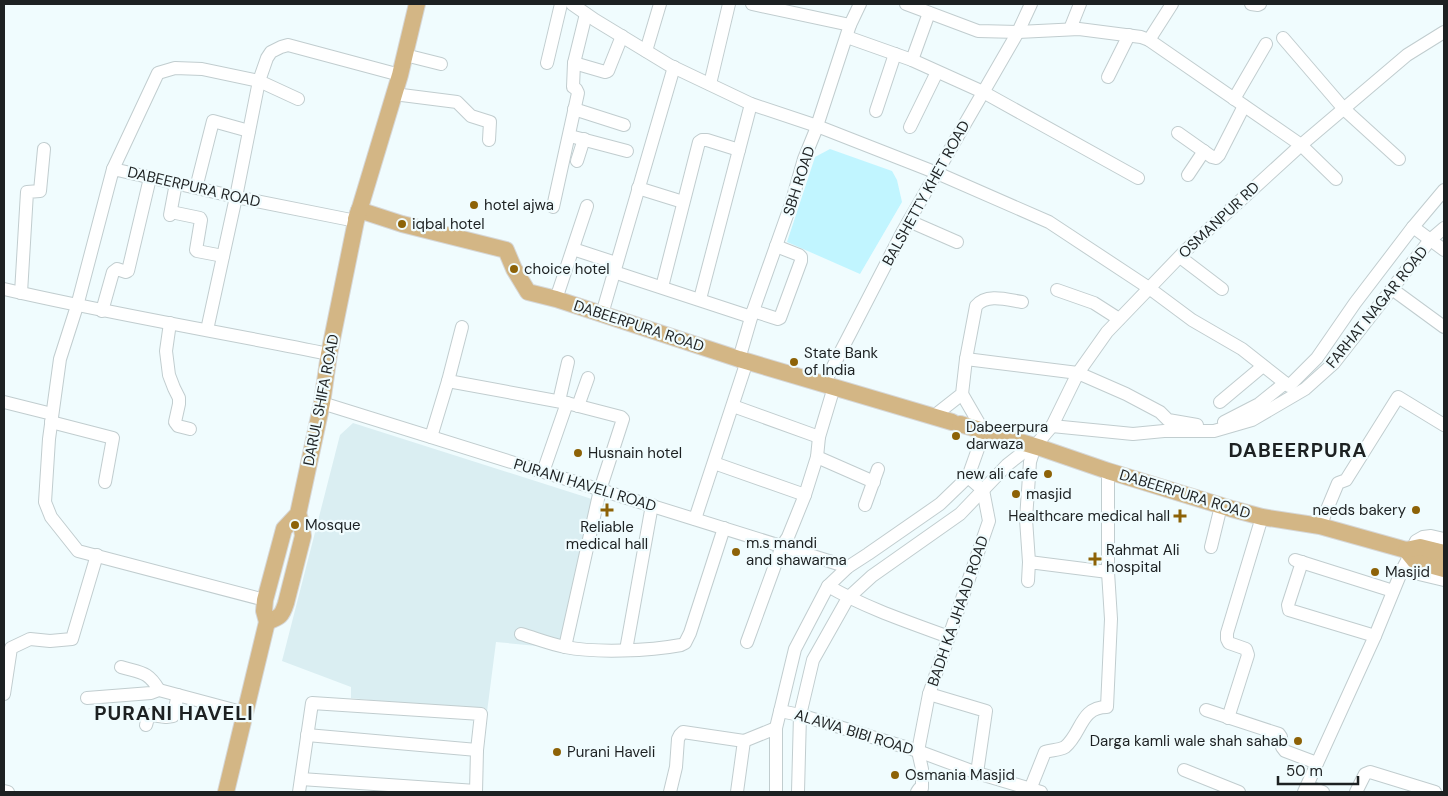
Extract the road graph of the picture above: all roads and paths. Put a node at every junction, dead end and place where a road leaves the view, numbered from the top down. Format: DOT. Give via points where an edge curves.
graph roads {
  1 [pos="417,4"];
  2 [pos="561,4"];
  3 [pos="572,4"];
  4 [pos="660,4"];
  5 [pos="729,4"];
  6 [pos="752,4"];
  7 [pos="860,4"];
  8 [pos="906,4"];
  9 [pos="1031,4"];
  10 [pos="1080,4"];
  11 [pos="1172,4"];
  12 [pos="1251,4"];
  13 [pos="1260,4"];
  14 [pos="793,8"];
  15 [pos="929,13"];
  16 [pos="586,14"];
  17 [pos="1070,30"];
  18 [pos="848,31"];
  19 [pos="1018,32"];
  20 [pos="1444,32"];
  21 [pos="1129,35"];
  22 [pos="622,36"];
  23 [pos="1283,38"];
  24 [pos="1149,40"];
  25 [pos="1266,44"];
  26 [pos="646,51"];
  27 [pos="896,54"];
  28 [pos="405,55"];
  29 [pos="912,60"];
  30 [pos="574,62"];
  31 [pos="547,63"];
  32 [pos="441,64"];
  33 [pos="674,67"];
  34 [pos="937,72"];
  35 [pos="400,75"];
  36 [pos="1108,77"];
  37 [pos="259,81"];
  38 [pos="710,84"];
  39 [pos="983,92"];
  40 [pos="394,94"];
  41 [pos="298,99"];
  42 [pos="1239,102"];
  43 [pos="752,104"];
  44 [pos="574,109"];
  45 [pos="1344,109"];
  46 [pos="876,112"];
  47 [pos="624,125"];
  48 [pos="817,126"];
  49 [pos="910,127"];
  50 [pos="250,131"];
  51 [pos="1178,133"];
  52 [pos="570,136"];
  53 [pos="584,139"];
  54 [pos="488,140"];
  55 [pos="1301,145"];
  56 [pos="44,149"];
  57 [pos="739,150"];
  58 [pos="627,151"];
  59 [pos="1204,151"];
  60 [pos="1399,159"];
  61 [pos="577,161"];
  62 [pos="113,169"];
  63 [pos="937,172"];
  64 [pos="1188,175"];
  65 [pos="150,178"];
  66 [pos="1138,178"];
  67 [pos="1336,178"];
  68 [pos="176,184"];
  69 [pos="196,188"];
  70 [pos="638,188"];
  71 [pos="1444,190"];
  72 [pos="236,197"];
  73 [pos="683,202"];
  74 [pos="587,206"];
  75 [pos="553,207"];
  76 [pos="909,221"];
  77 [pos="356,222"];
  78 [pos="1413,226"];
  79 [pos="1444,228"];
  80 [pos="1430,240"];
  81 [pos="957,242"];
  82 [pos="776,246"];
  83 [pos="573,249"];
  84 [pos="1444,250"];
  85 [pos="223,256"];
  86 [pos="1180,257"];
  87 [pos="615,267"];
  88 [pos="662,288"];
  89 [pos="1149,288"];
  90 [pos="4,289"];
  91 [pos="1222,289"];
  92 [pos="1392,289"];
  93 [pos="1057,290"];
  94 [pos="21,293"];
  95 [pos="556,299"];
  96 [pos="700,299"];
  97 [pos="1022,302"];
  98 [pos="77,306"];
  99 [pos="102,311"];
  100 [pos="602,314"];
  101 [pos="752,314"];
  102 [pos="1119,319"];
  103 [pos="170,323"];
  104 [pos="462,327"];
  105 [pos="1444,327"];
  106 [pos="207,330"];
  107 [pos="329,354"];
  108 [pos="966,359"];
  109 [pos="743,360"];
  110 [pos="568,362"];
  111 [pos="1263,366"];
  112 [pos="1078,373"];
  113 [pos="588,378"];
  114 [pos="448,380"];
  115 [pos="1285,383"];
  116 [pos="829,385"];
  117 [pos="962,394"];
  118 [pos="4,402"];
  119 [pos="1220,402"];
  120 [pos="322,403"];
  121 [pos="568,403"];
  122 [pos="733,406"];
  123 [pos="934,416"];
  124 [pos="51,418"];
  125 [pos="1444,425"];
  126 [pos="1052,426"];
  127 [pos="190,429"];
  128 [pos="984,432"];
  129 [pos="431,437"];
  130 [pos="819,437"];
  131 [pos="1035,446"];
  132 [pos="817,457"];
  133 [pos="714,463"];
  134 [pos="1108,471"];
  135 [pos="543,472"];
  136 [pos="968,477"];
  137 [pos="105,482"];
  138 [pos="600,490"];
  139 [pos="983,490"];
  140 [pos="804,495"];
  141 [pos="652,506"];
  142 [pos="864,506"];
  143 [pos="1221,506"];
  144 [pos="298,514"];
  145 [pos="1262,517"];
  146 [pos="695,519"];
  147 [pos="1320,526"];
  148 [pos="724,528"];
  149 [pos="1444,540"];
  150 [pos="782,546"];
  151 [pos="1211,547"];
  152 [pos="1444,553"];
  153 [pos="97,555"];
  154 [pos="1411,555"];
  155 [pos="1029,562"];
  156 [pos="848,566"];
  157 [pos="1444,568"];
  158 [pos="1108,572"];
  159 [pos="1444,580"];
  160 [pos="1028,581"];
  161 [pos="828,586"];
  162 [pos="1393,591"];
  163 [pos="848,598"];
  164 [pos="265,600"];
  165 [pos="267,622"];
  166 [pos="521,634"];
  167 [pos="1375,636"];
  168 [pos="949,637"];
  169 [pos="747,642"];
  170 [pos="565,647"];
  171 [pos="626,650"];
  172 [pos="121,667"];
  173 [pos="159,690"];
  174 [pos="4,694"];
  175 [pos="929,694"];
  176 [pos="178,695"];
  177 [pos="87,698"];
  178 [pos="1206,710"];
  179 [pos="780,711"];
  180 [pos="245,713"];
  181 [pos="800,715"];
  182 [pos="1228,718"];
  183 [pos="146,725"];
  184 [pos="776,728"];
  185 [pos="307,735"];
  186 [pos="744,742"];
  187 [pos="477,750"];
  188 [pos="918,752"];
  189 [pos="1317,764"];
  190 [pos="1184,770"];
  191 [pos="977,773"];
  192 [pos="301,779"];
  193 [pos="1399,787"];
  194 [pos="1305,789"];
  195 [pos="4,791"];
  196 [pos="922,791"];
  197 [pos="1033,791"];
  198 [pos="8,792"];
  199 [pos="226,792"];
  200 [pos="299,792"];
  201 [pos="476,792"];
  202 [pos="670,792"];
  203 [pos="737,792"];
  204 [pos="776,792"];
  205 [pos="798,792"];
  206 [pos="1239,792"];
  207 [pos="1323,792"];
  208 [pos="1356,792"];
  209 [pos="1436,792"];
  1 -- 28 [label="main road, DARUL SHIFA ROAD"];
  2 -- 31 [label="street"];
  3 -- 16 [label="street"];
  4 -- 26 [label="street"];
  5 -- 38 [label="street"];
  6 -- 14 [label="street"];
  7 -- 18 [label="street, SBH ROAD"];
  8 -- 15 [label="street"];
  9 -- 19 [label="street, BALSHETTY KHET ROAD"];
  10 -- 17 [label="street"];
  11 -- 24 [label="street"];
  12 -- 13 [label="street"];
  14 -- 18 [label="street"];
  15 -- 19 [label="street" via="978,31"];
  15 -- 29 [label="street"];
  16 -- 22 [label="street"];
  16 -- 30 [label="street"];
  17 -- 19 [label="street"];
  17 -- 21 [label="street"];
  18 -- 27 [label="street"];
  18 -- 48 [label="street, SBH ROAD"];
  19 -- 39 [label="street, BALSHETTY KHET ROAD"];
  20 -- 45 [label="street, OSMANPUR RD" via="1407,55"];
  21 -- 24 [label="street"];
  21 -- 36 [label="street"];
  22 -- 26 [label="street"];
  22 -- 30 [label="street" via="608,71"];
  23 -- 45 [label="street"];
  24 -- 42 [label="street"];
  25 -- 42 [label="street"];
  26 -- 33 [label="street"];
  27 -- 29 [label="street"];
  27 -- 46 [label="street"];
  28 -- 32 [label="street"];
  28 -- 35 [label="main road, DARUL SHIFA ROAD"];
  29 -- 34 [label="street"];
  30 -- 44 [label="street" via="573,87 578,93"];
  33 -- 38 [label="street"];
  33 -- 70 [label="street"];
  34 -- 39 [label="street"];
  34 -- 49 [label="street"];
  35 -- 37 [label="street" via="280,46 266,58"];
  35 -- 40 [label="main road, DARUL SHIFA ROAD"];
  37 -- 41 [label="street"];
  37 -- 50 [label="street"];
  37 -- 62 [label="street" via="202,69 175,68 158,73"];
  38 -- 43 [label="street"];
  39 -- 63 [label="street, BALSHETTY KHET ROAD"];
  39 -- 66 [label="street"];
  40 -- 54 [label="street" via="457,102 471,116 490,122"];
  40 -- 77 [label="main road, DARUL SHIFA ROAD"];
  42 -- 55 [label="street"];
  42 -- 59 [label="street" via="1219,155 1212,157"];
  43 -- 48 [label="street"];
  43 -- 57 [label="street"];
  44 -- 47 [label="street"];
  44 -- 52 [label="street"];
  45 -- 55 [label="street, OSMANPUR RD"];
  45 -- 60 [label="street"];
  48 -- 63 [label="street"];
  48 -- 82 [label="street, SBH ROAD"];
  50 -- 69 [label="street" via="213,121"];
  50 -- 72 [label="street"];
  51 -- 59 [label="street"];
  52 -- 53 [label="street"];
  52 -- 75 [label="street"];
  53 -- 58 [label="street"];
  53 -- 61 [label="street"];
  55 -- 67 [label="street"];
  55 -- 86 [label="street, OSMANPUR RD"];
  56 -- 94 [label="street" via="40,191 27,192"];
  57 -- 73 [label="street" via="706,140 699,142"];
  57 -- 96 [label="street"];
  59 -- 64 [label="street"];
  62 -- 65 [label="street, DABEERPURA ROAD"];
  62 -- 98 [label="street, DABEERPURA ROAD"];
  63 -- 76 [label="street, BALSHETTY KHET ROAD"];
  63 -- 89 [label="street" via="1049,222"];
  65 -- 68 [label="street, DABEERPURA ROAD"];
  65 -- 99 [label="street" via="128,271 113,272"];
  68 -- 69 [label="street, DABEERPURA ROAD"];
  68 -- 85 [label="street" via="170,214 198,216 201,220 196,250"];
  69 -- 72 [label="street, DABEERPURA ROAD"];
  70 -- 73 [label="street"];
  70 -- 87 [label="street"];
  71 -- 78 [label="street"];
  72 -- 77 [label="street, DABEERPURA ROAD"];
  72 -- 85 [label="street"];
  73 -- 88 [label="street"];
  74 -- 83 [label="street"];
  76 -- 81 [label="street"];
  76 -- 116 [label="street, BALSHETTY KHET ROAD"];
  77 -- 95 [label="main road, DABEERPURA ROAD" via="359,210 506,250 528,292"];
  77 -- 107 [label="main road, DARUL SHIFA ROAD"];
  78 -- 80 [label="street"];
  78 -- 115 [label="street" via="1317,358 1289,386"];
  79 -- 80 [label="street, FARHAT NAGAR ROAD"];
  80 -- 84 [label="street"];
  80 -- 92 [label="street, FARHAT NAGAR ROAD"];
  82 -- 101 [label="street, SBH ROAD"];
  82 -- 101 [label="street" via="799,254 801,261 780,318"];
  83 -- 87 [label="street"];
  83 -- 95 [label="street"];
  85 -- 106 [label="street"];
  86 -- 89 [label="street, OSMANPUR RD"];
  86 -- 91 [label="street"];
  87 -- 88 [label="street"];
  87 -- 100 [label="street"];
  88 -- 96 [label="street"];
  89 -- 102 [label="street, OSMANPUR RD"];
  89 -- 111 [label="street"];
  90 -- 94 [label="street"];
  92 -- 105 [label="street"];
  92 -- 126 [label="street, FARHAT NAGAR ROAD" via="1334,363 1305,389 1252,420 1214,431 1133,434"];
  93 -- 102 [label="street" via="1094,304"];
  94 -- 98 [label="street"];
  95 -- 100 [label="main road, DABEERPURA ROAD"];
  96 -- 101 [label="street"];
  97 -- 108 [label="street" via="992,298 976,306"];
  98 -- 99 [label="street"];
  98 -- 124 [label="street, DABEERPURA ROAD" via="60,358"];
  99 -- 103 [label="street"];
  100 -- 109 [label="main road, DABEERPURA ROAD"];
  101 -- 109 [label="street, SBH ROAD"];
  102 -- 112 [label="street, OSMANPUR RD"];
  103 -- 106 [label="street"];
  103 -- 127 [label="street" via="166,352 169,374 180,398 175,422"];
  104 -- 114 [label="street"];
  106 -- 107 [label="street"];
  107 -- 120 [label="main road, DARUL SHIFA ROAD"];
  108 -- 112 [label="street"];
  108 -- 117 [label="street"];
  109 -- 116 [label="main road, DABEERPURA ROAD"];
  109 -- 122 [label="street, SBH ROAD"];
  110 -- 121 [label="street"];
  111 -- 115 [label="street"];
  111 -- 119 [label="street"];
  112 -- 115 [label="street" via="1126,394 1160,412 1168,420 1195,425 1224,422 1259,404"];
  112 -- 126 [label="street, OSMANPUR RD"];
  113 -- 121 [label="street"];
  114 -- 121 [label="street"];
  114 -- 129 [label="street"];
  116 -- 123 [label="main road, DABEERPURA ROAD"];
  116 -- 130 [label="street, BALSHETTY KHET ROAD"];
  117 -- 123 [label="street"];
  117 -- 128 [label="street"];
  118 -- 124 [label="street"];
  120 -- 129 [label="street, PURANI HAVELI ROAD"];
  120 -- 144 [label="main road, DARUL SHIFA ROAD"];
  121 -- 135 [label="street"];
  121 -- 138 [label="street" via="623,419"];
  122 -- 130 [label="street"];
  122 -- 133 [label="street, SBH ROAD"];
  123 -- 128 [label="main road, DABEERPURA ROAD"];
  124 -- 137 [label="street" via="113,438"];
  124 -- 153 [label="street, DABEERPURA ROAD" via="45,502 50,516 78,551"];
  125 -- 147 [label="street" via="1398,397 1346,480 1338,483"];
  126 -- 131 [label="street, OSMANPUR RD"];
  128 -- 131 [label="main road, DABEERPURA ROAD"];
  128 -- 136 [label="street"];
  129 -- 135 [label="street, PURANI HAVELI ROAD"];
  130 -- 132 [label="street, BALSHETTY KHET ROAD"];
  131 -- 134 [label="main road, DABEERPURA ROAD"];
  131 -- 139 [label="street" via="1007,465"];
  131 -- 155 [label="street" via="1030,462 1026,519"];
  132 -- 140 [label="street, BALSHETTY KHET ROAD"];
  132 -- 142 [label="street" via="876,475"];
  133 -- 140 [label="street"];
  133 -- 146 [label="street, SBH ROAD"];
  134 -- 143 [label="main road, DABEERPURA ROAD"];
  134 -- 158 [label="street"];
  135 -- 138 [label="street, PURANI HAVELI ROAD"];
  136 -- 139 [label="street"];
  136 -- 156 [label="street" via="940,504"];
  138 -- 141 [label="street, PURANI HAVELI ROAD"];
  138 -- 170 [label="street"];
  139 -- 163 [label="street" via="960,514 872,576"];
  139 -- 168 [label="street, BADH KA JHAAD ROAD" via="989,522"];
  140 -- 150 [label="street, BALSHETTY KHET ROAD"];
  141 -- 146 [label="street, PURANI HAVELI ROAD"];
  141 -- 171 [label="street"];
  143 -- 145 [label="main road, DABEERPURA ROAD"];
  143 -- 151 [label="street"];
  144 -- 164 [label="main road, DARUL SHIFA ROAD" via="284,529"];
  144 -- 165 [label="main road" via="302,536 286,603 281,615"];
  145 -- 147 [label="main road, DABEERPURA ROAD"];
  145 -- 182 [label="street" via="1227,632 1229,643 1246,649 1248,654"];
  146 -- 148 [label="street, PURANI HAVELI ROAD"];
  147 -- 154 [label="main road, DABEERPURA ROAD"];
  148 -- 150 [label="street, PURANI HAVELI ROAD"];
  148 -- 171 [label="street" via="685,643 673,647"];
  149 -- 154 [label="street" via="1423,537 1416,541"];
  150 -- 156 [label="street, PURANI HAVELI ROAD"];
  150 -- 169 [label="street, BALSHETTY KHET ROAD"];
  152 -- 154 [label="main road"];
  153 -- 164 [label="street, DABEERPURA ROAD"];
  153 -- 174 [label="street" via="72,639 30,639 11,648"];
  154 -- 157 [label="main road"];
  154 -- 159 [label="street"];
  154 -- 162 [label="street"];
  155 -- 158 [label="street"];
  155 -- 160 [label="street"];
  156 -- 161 [label="street"];
  158 -- 197 [label="street" via="1111,619 1107,707 1098,707 1085,716 1063,748 1045,752"];
  161 -- 163 [label="street"];
  161 -- 179 [label="street" via="795,649"];
  162 -- 167 [label="street"];
  162 -- 167 [label="street" via="1298,561 1288,610"];
  163 -- 168 [label="street"];
  163 -- 181 [label="street" via="813,660"];
  164 -- 165 [label="main road, DARUL SHIFA ROAD"];
  165 -- 180 [label="main road, DARUL SHIFA ROAD"];
  166 -- 170 [label="street"];
  167 -- 189 [label="street"];
  168 -- 175 [label="street, BADH KA JHAAD ROAD"];
  170 -- 171 [label="street"];
  172 -- 173 [label="street" via="147,675"];
  173 -- 176 [label="street"];
  173 -- 177 [label="street"];
  175 -- 188 [label="street, BADH KA JHAAD ROAD"];
  175 -- 191 [label="street" via="986,711"];
  176 -- 180 [label="street"];
  176 -- 183 [label="street" via="173,716 152,715"];
  178 -- 182 [label="street"];
  179 -- 181 [label="street, ALAWA BIBI ROAD"];
  179 -- 184 [label="street"];
  180 -- 199 [label="main road, DARUL SHIFA ROAD"];
  181 -- 188 [label="street, ALAWA BIBI ROAD"];
  181 -- 205 [label="street"];
  182 -- 189 [label="street" via="1279,734 1285,751"];
  184 -- 186 [label="street"];
  184 -- 204 [label="street"];
  185 -- 187 [label="street"];
  185 -- 187 [label="street" via="312,703 482,714"];
  185 -- 192 [label="street"];
  186 -- 202 [label="street" via="682,732 678,739"];
  186 -- 203 [label="street"];
  187 -- 201 [label="street"];
  188 -- 191 [label="street, ALAWA BIBI ROAD"];
  188 -- 196 [label="street, BADH KA JHAAD ROAD"];
  189 -- 194 [label="street"];
  190 -- 206 [label="street"];
  191 -- 197 [label="street, ALAWA BIBI ROAD"];
  192 -- 200 [label="street"];
  192 -- 201 [label="street"];
  193 -- 208 [label="street" via="1373,772 1367,772"];
  193 -- 209 [label="street"];
  194 -- 207 [label="street"];
  195 -- 198 [label="street"];
}
